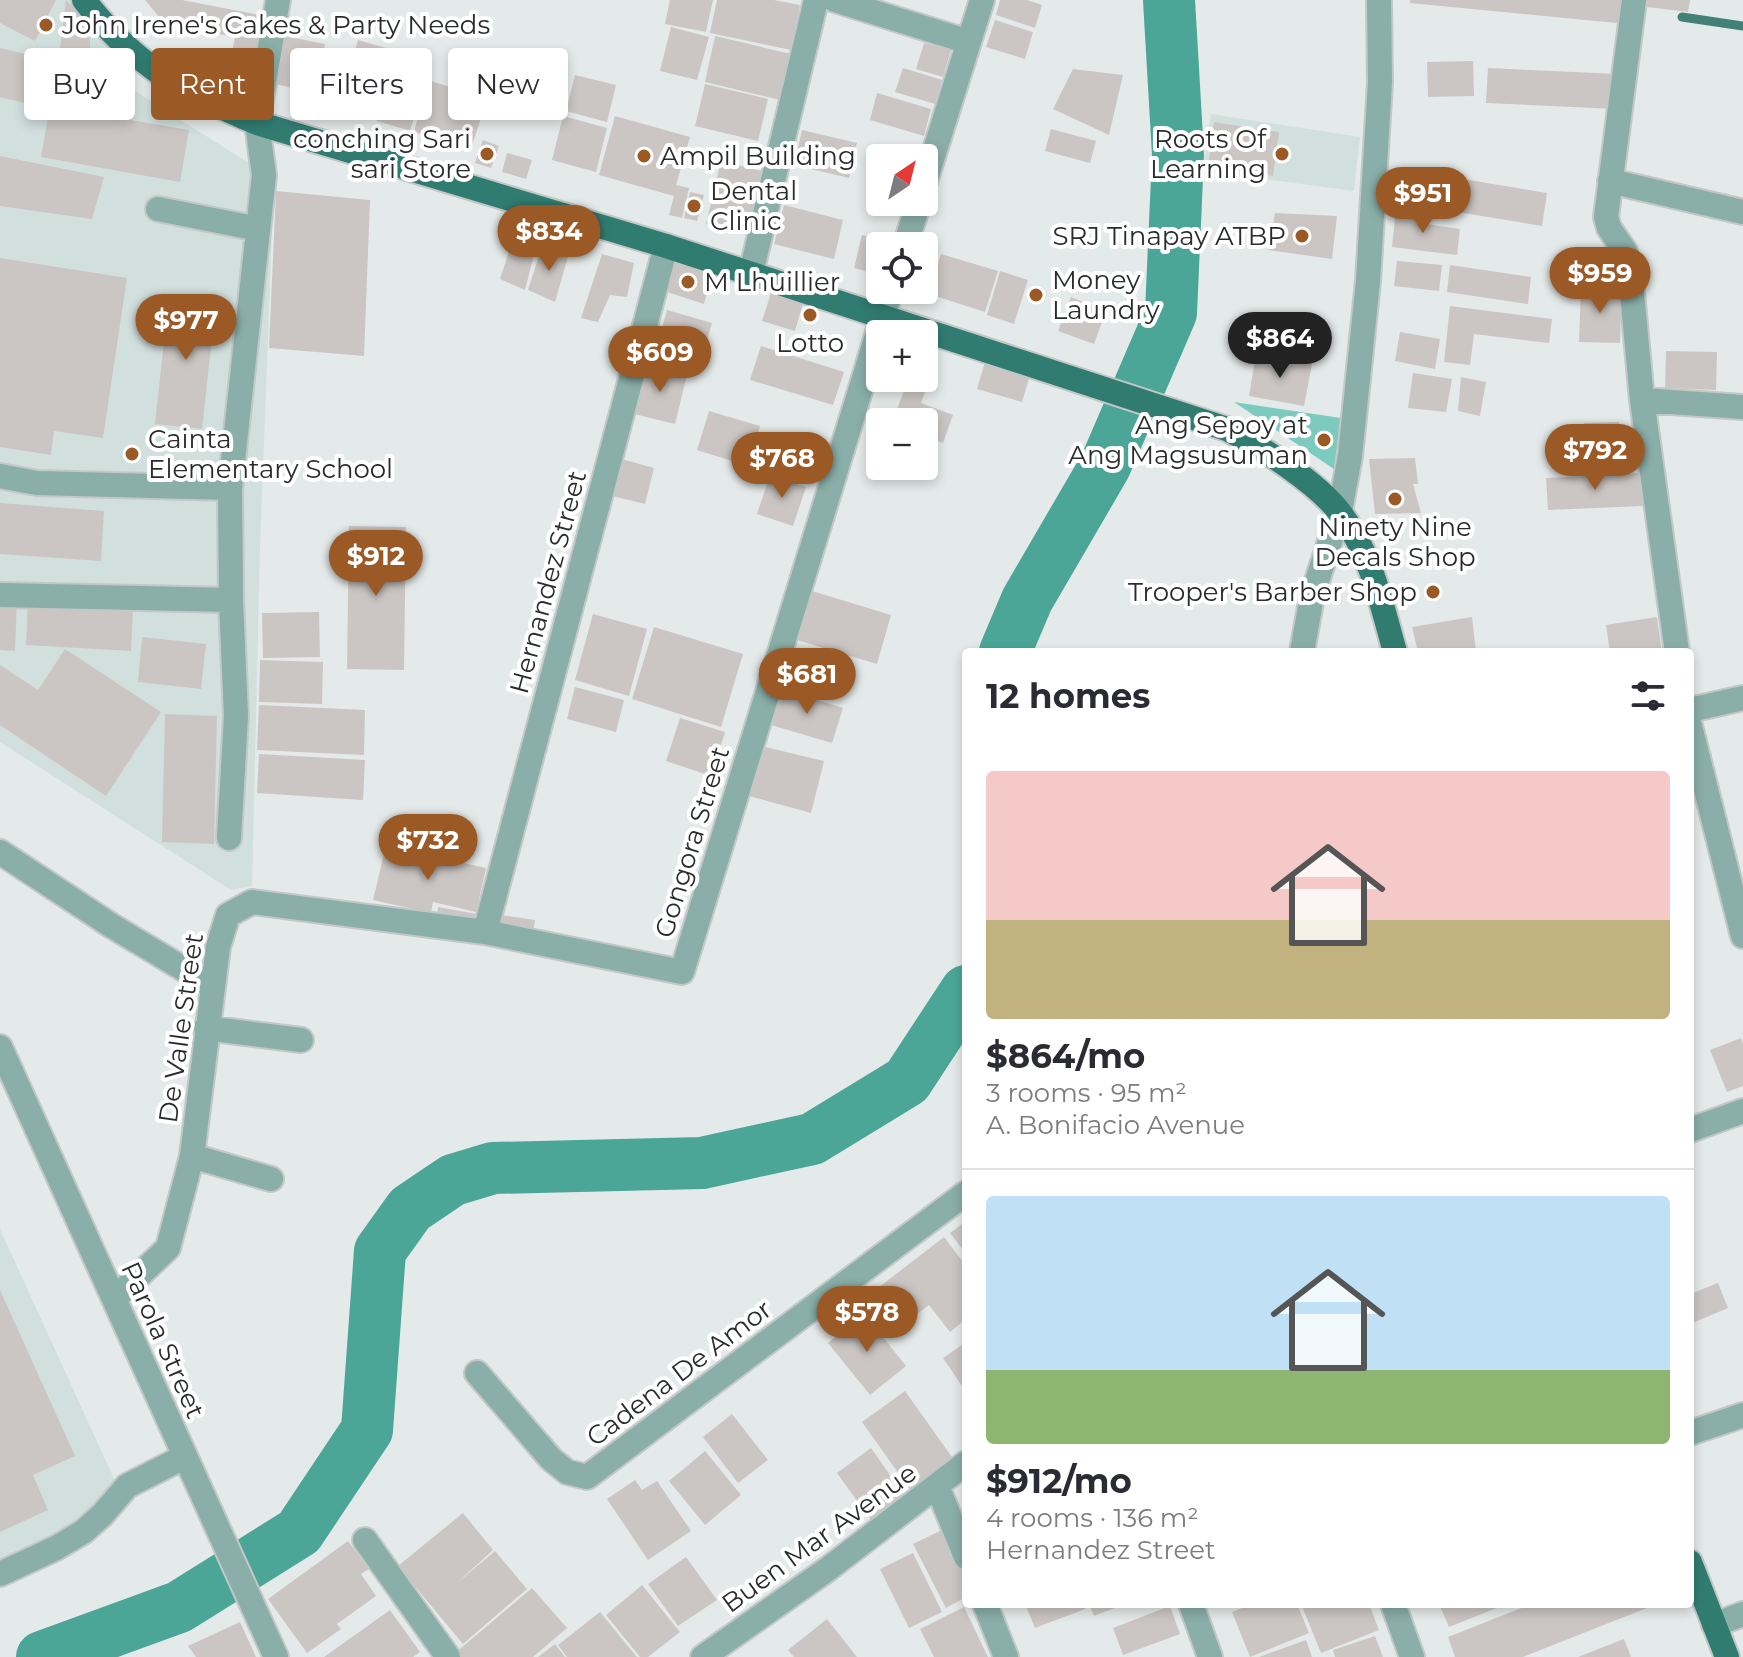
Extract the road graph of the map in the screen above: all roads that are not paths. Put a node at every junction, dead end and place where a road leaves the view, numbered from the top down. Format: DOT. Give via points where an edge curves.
graph roads {
  1 [pos="84,0"];
  2 [pos="278,0"];
  3 [pos="816,0"];
  4 [pos="835,0"];
  5 [pos="982,0"];
  6 [pos="1379,0"];
  7 [pos="1634,0"];
  8 [pos="969,42"];
  9 [pos="257,123"];
  10 [pos="937,144"];
  11 [pos="1610,181"];
  12 [pos="158,209"];
  13 [pos="1743,212"];
  14 [pos="258,229"];
  15 [pos="666,246"];
  16 [pos="751,273"];
  17 [pos="887,304"];
  18 [pos="883,316"];
  19 [pos="1642,400"];
  20 [pos="1743,407"];
  21 [pos="0,476"];
  22 [pos="230,488"];
  23 [pos="1340,511"];
  24 [pos="0,595"];
  25 [pos="231,600"];
  26 [pos="1303,648"];
  27 [pos="1394,648"];
  28 [pos="1676,648"];
  29 [pos="1743,698"];
  30 [pos="1694,709"];
  31 [pos="1694,742"];
  32 [pos="229,838"];
  33 [pos="0,852"];
  34 [pos="485,932"];
  35 [pos="1743,936"];
  36 [pos="682,972"];
  37 [pos="212,986"];
  38 [pos="206,1028"];
  39 [pos="301,1040"];
  40 [pos="0,1047"];
  41 [pos="1743,1111"];
  42 [pos="1694,1129"];
  43 [pos="192,1156"];
  44 [pos="271,1179"];
  45 [pos="962,1196"];
  46 [pos="114,1299"];
  47 [pos="477,1373"];
  48 [pos="1743,1415"];
  49 [pos="1694,1432"];
  50 [pos="184,1457"];
  51 [pos="962,1466"];
  52 [pos="937,1486"];
  53 [pos="365,1540"];
  54 [pos="962,1547"];
  55 [pos="1694,1572"];
  56 [pos="0,1574"];
  57 [pos="987,1608"];
  58 [pos="1192,1608"];
  59 [pos="1394,1608"];
  60 [pos="1743,1614"];
  61 [pos="1714,1625"];
  62 [pos="276,1657"];
  63 [pos="448,1657"];
  64 [pos="703,1657"];
  65 [pos="1006,1657"];
  66 [pos="1210,1657"];
  67 [pos="1412,1657"];
  68 [pos="1727,1657"];
  1 -- 9 [label="main road" via="140,60 201,99"];
  2 -- 9 [label="street"];
  3 -- 16 [label="street"];
  4 -- 8 [label="street"];
  5 -- 8 [label="street"];
  6 -- 23 [label="street" via="1380,82 1368,281"];
  7 -- 11 [label="street"];
  8 -- 10 [label="street"];
  9 -- 14 [label="street" via="264,175"];
  9 -- 15 [label="main road"];
  11 -- 13 [label="street"];
  11 -- 19 [label="street" via="1606,217 1630,271"];
  12 -- 14 [label="street"];
  14 -- 22 [label="street"];
  15 -- 16 [label="main road"];
  15 -- 34 [label="street, Hernandez Street"];
  16 -- 18 [label="main road"];
  17 -- 18 [label="street, Gongora Street"];
  18 -- 23 [label="main road" via="1205,421 1256,445"];
  18 -- 36 [label="street, Gongora Street"];
  19 -- 20 [label="street"];
  19 -- 28 [label="street"];
  21 -- 22 [label="street" via="37,483"];
  22 -- 25 [label="street"];
  23 -- 26 [label="street" via="1312,596"];
  23 -- 27 [label="main road" via="1372,576"];
  24 -- 25 [label="street"];
  25 -- 32 [label="street" via="236,716"];
  29 -- 30 [label="street"];
  31 -- 35 [label="street"];
  33 -- 37 [label="street"];
  34 -- 36 [label="street, De Valle Street"];
  34 -- 37 [label="street, De Valle Street" via="252,902 228,915"];
  37 -- 38 [label="street, De Valle Street"];
  38 -- 39 [label="street"];
  38 -- 43 [label="street, De Valle Street"];
  40 -- 46 [label="street, Parola Street"];
  41 -- 42 [label="street"];
  43 -- 44 [label="street"];
  43 -- 46 [label="street, De Valle Street" via="168,1248"];
  45 -- 47 [label="street, Cadena De Amor" via="587,1477 567,1472 551,1459"];
  46 -- 50 [label="street, Parola Street"];
  48 -- 49 [label="street"];
  50 -- 56 [label="street" via="127,1486 83,1532"];
  50 -- 62 [label="street, Parola Street"];
  51 -- 52 [label="street, Buen Mar Avenue"];
  52 -- 54 [label="street"];
  52 -- 64 [label="street, Buen Mar Avenue"];
  53 -- 63 [label="street"];
  55 -- 61 [label="main road"];
  57 -- 65 [label="street"];
  58 -- 66 [label="street"];
  59 -- 67 [label="street"];
  60 -- 61 [label="street"];
  61 -- 68 [label="main road"];
}
